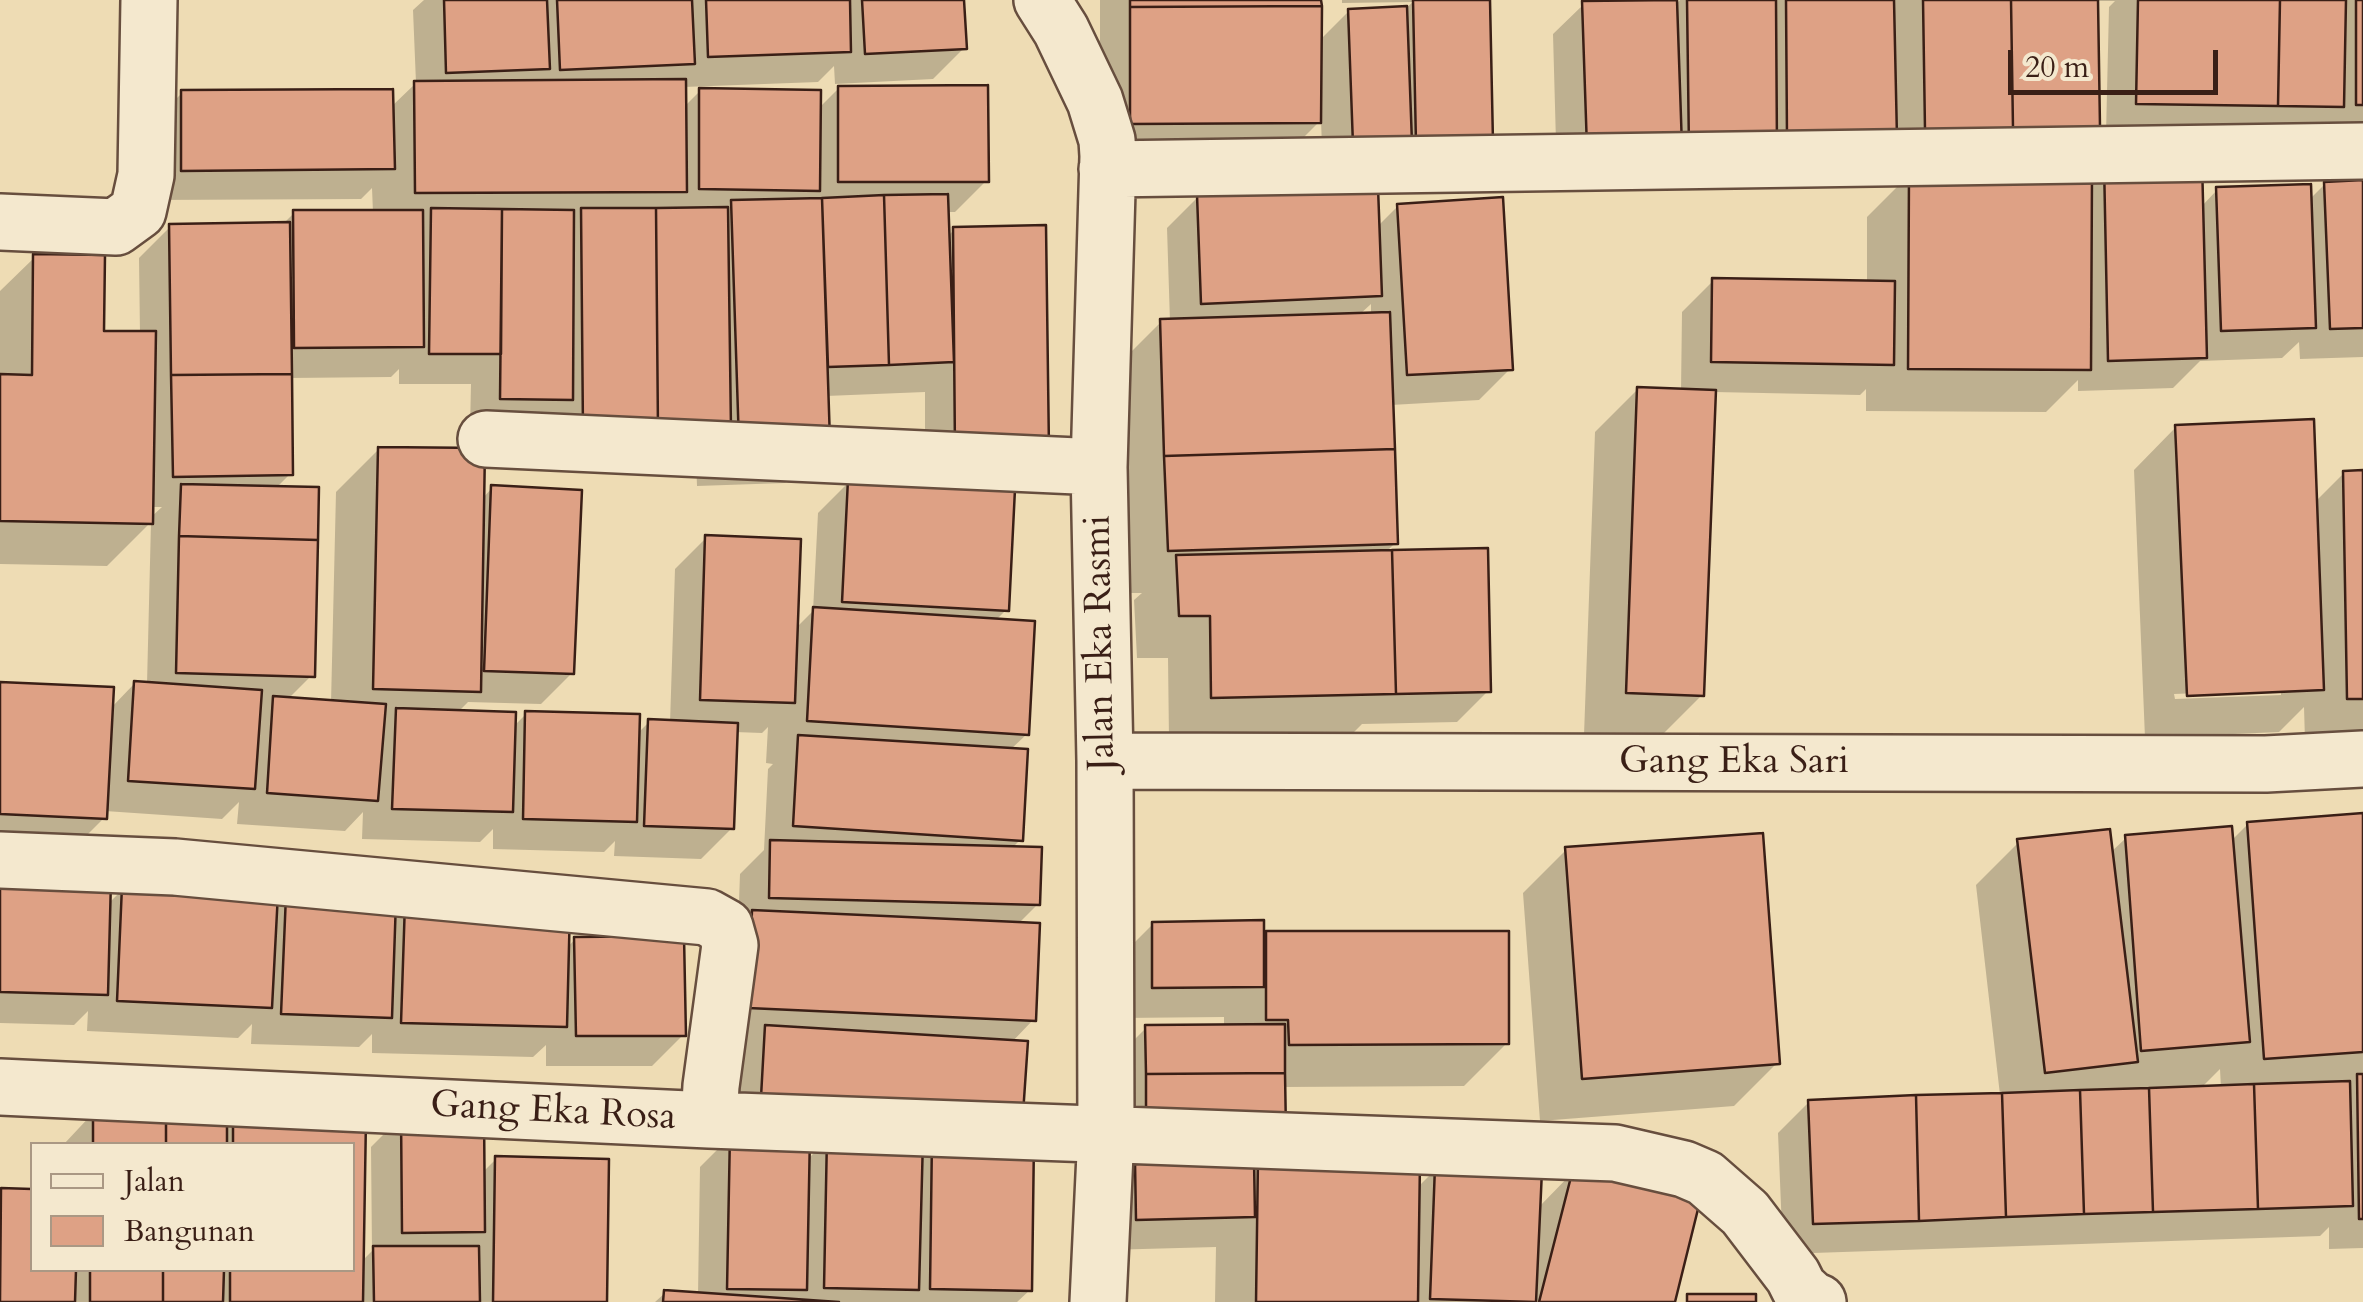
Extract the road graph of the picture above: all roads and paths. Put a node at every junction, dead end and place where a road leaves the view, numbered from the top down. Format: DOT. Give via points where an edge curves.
graph roads {
  1 [pos="148,0"];
  2 [pos="1042,0"];
  3 [pos="2363,151"];
  4 [pos="1107,170"];
  5 [pos="0,222"];
  6 [pos="486,439"];
  7 [pos="1098,467"];
  8 [pos="2363,759"];
  9 [pos="1105,762"];
  10 [pos="0,860"];
  11 [pos="0,1087"];
  12 [pos="709,1120"];
  13 [pos="1106,1133"];
  14 [pos="1098,1302"];
  15 [pos="1818,1302"];
  1 -- 5 [label="street" via="146,175 138,211 116,228"];
  2 -- 4 [label="street, Jalan Eka Rasmi" via="1094,101 1107,140"];
  3 -- 4 [label="street"];
  4 -- 7 [label="street, Jalan Eka Rasmi"];
  6 -- 7 [label="street"];
  7 -- 9 [label="street, Jalan Eka Rasmi"];
  8 -- 9 [label="street, Gang Eka Sari"];
  9 -- 13 [label="street, Jalan Eka Rasmi"];
  10 -- 12 [label="street" via="175,867 707,917 726,927 730,946"];
  11 -- 12 [label="street, Gang Eka Rosa"];
  12 -- 13 [label="street, Gang Eka Rosa"];
  13 -- 14 [label="street, Jalan Eka Rasmi"];
  13 -- 15 [label="street, Gang Eka Rosa" via="1615,1153 1684,1169 1732,1200 1799,1288"];
}
